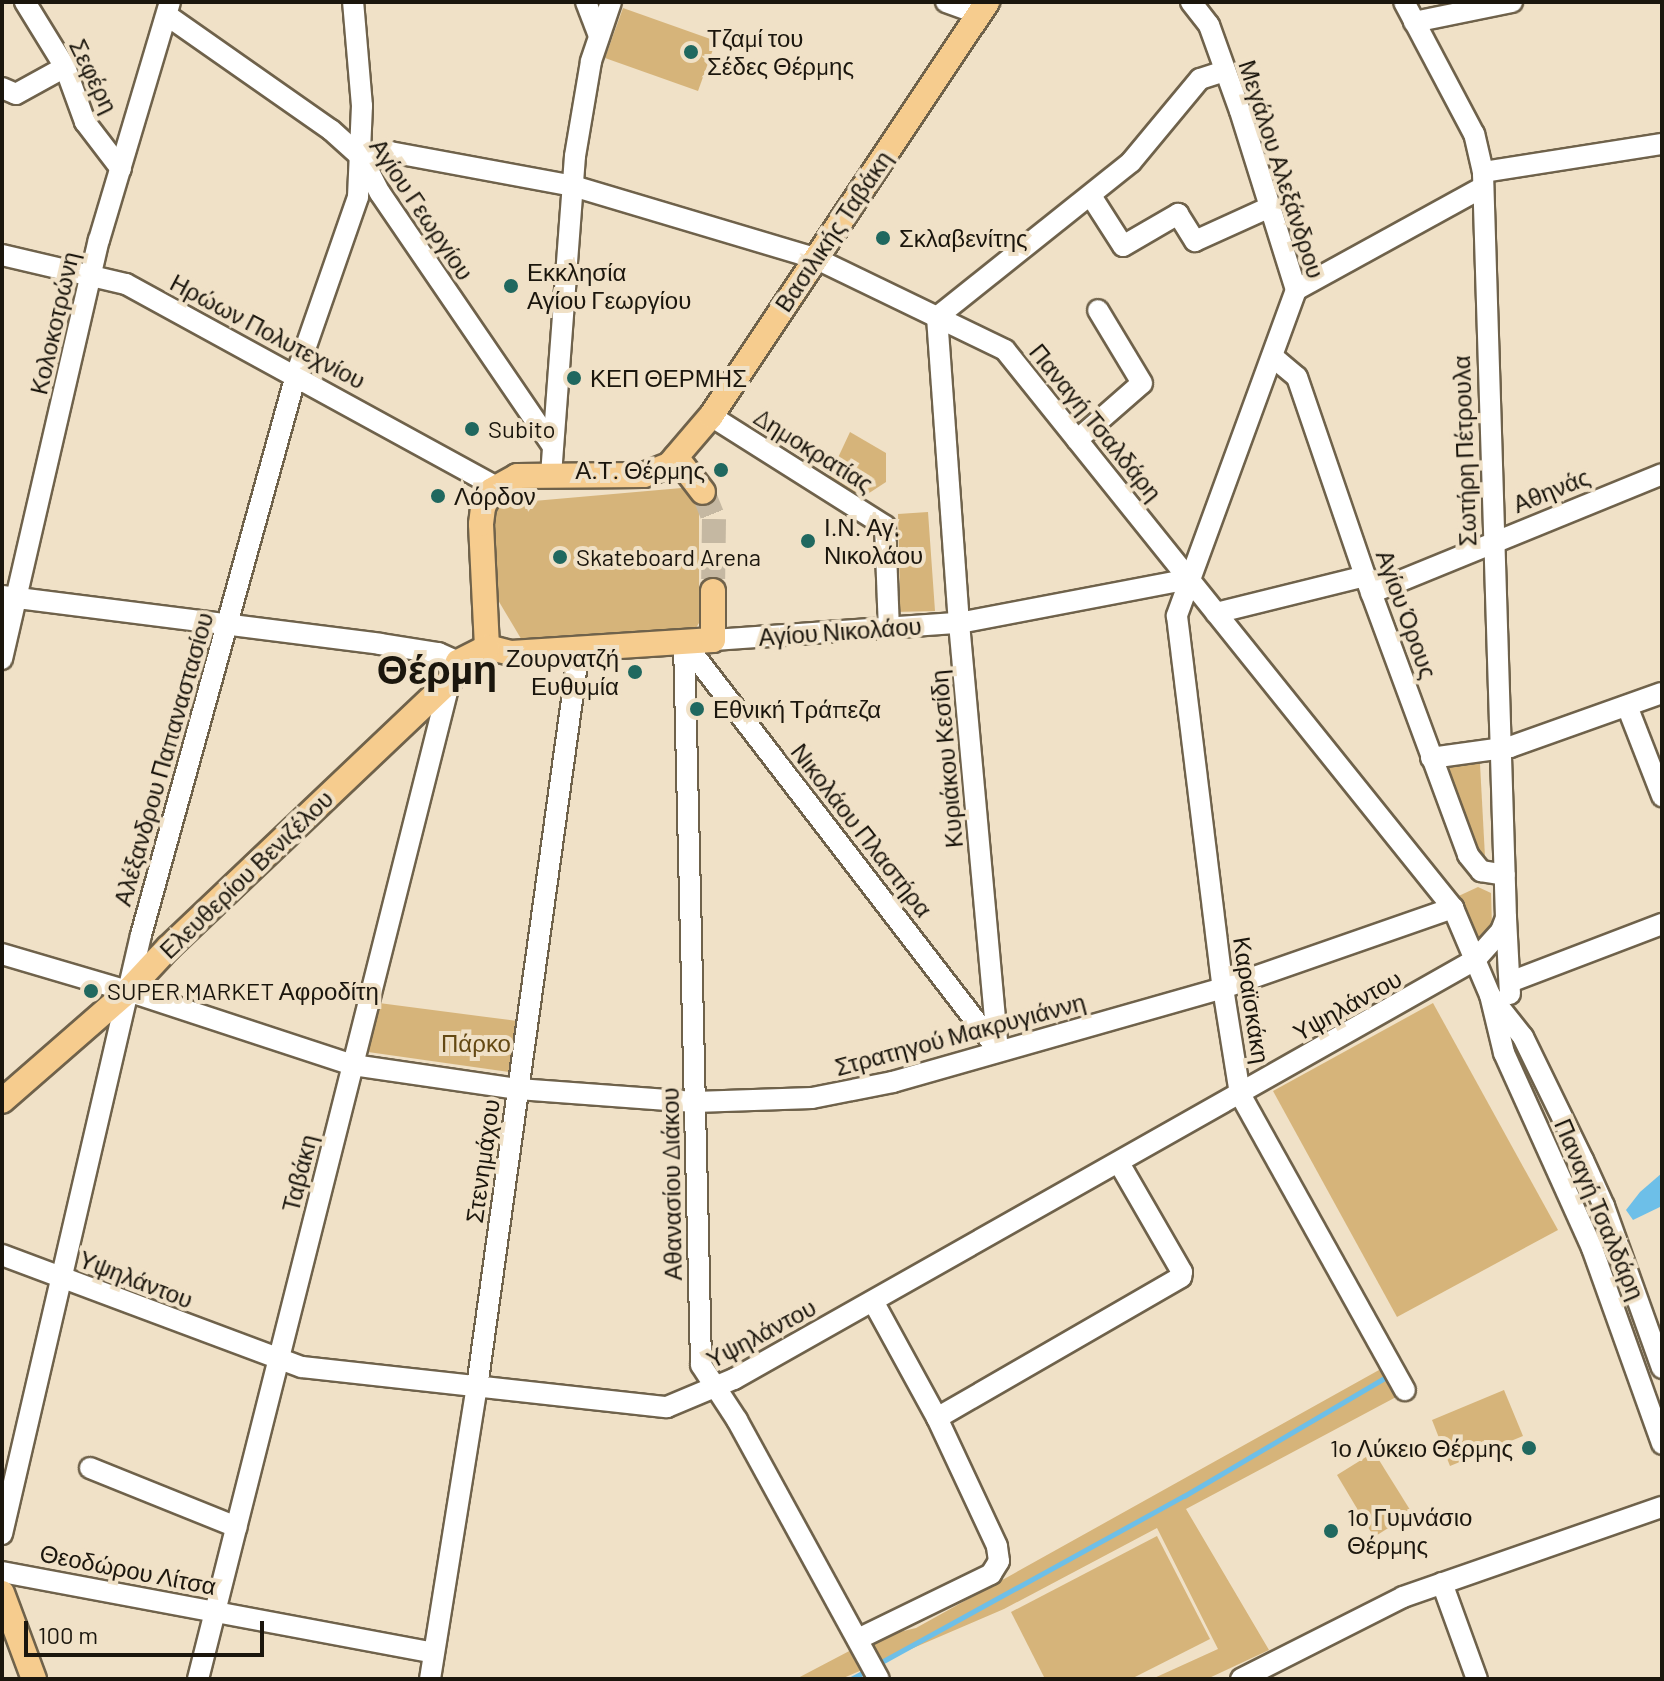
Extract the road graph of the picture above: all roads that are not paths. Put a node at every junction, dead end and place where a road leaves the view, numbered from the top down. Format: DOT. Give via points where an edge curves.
graph roads {
  1 [pos="25,2"];
  2 [pos="353,2"];
  3 [pos="586,2"];
  4 [pos="611,2"];
  5 [pos="946,2"];
  6 [pos="1191,2"];
  7 [pos="1404,2"];
  8 [pos="1512,2"];
  9 [pos="983,8"];
  10 [pos="169,9"];
  11 [pos="1414,22"];
  12 [pos="599,36"];
  13 [pos="65,67"];
  14 [pos="1225,71"];
  15 [pos="2,88"];
  16 [pos="1662,144"];
  17 [pos="362,158"];
  18 [pos="121,169"];
  19 [pos="1483,180"];
  20 [pos="573,186"];
  21 [pos="1091,196"];
  22 [pos="1270,207"];
  23 [pos="2,255"];
  24 [pos="815,258"];
  25 [pos="93,274"];
  26 [pos="1296,290"];
  27 [pos="1098,310"];
  28 [pos="937,317"];
  29 [pos="1273,357"];
  30 [pos="296,375"];
  31 [pos="711,416"];
  32 [pos="1077,440"];
  33 [pos="552,445"];
  34 [pos="676,457"];
  35 [pos="1662,474"];
  36 [pos="551,475"];
  37 [pos="495,486"];
  38 [pos="703,492"];
  39 [pos="1493,542"];
  40 [pos="1189,579"];
  41 [pos="1368,584"];
  42 [pos="713,591"];
  43 [pos="9,597"];
  44 [pos="1216,613"];
  45 [pos="959,623"];
  46 [pos="227,625"];
  47 [pos="889,628"];
  48 [pos="713,640"];
  49 [pos="684,642"];
  50 [pos="487,647"];
  51 [pos="579,649"];
  52 [pos="2,659"];
  53 [pos="454,671"];
  54 [pos="1662,693"];
  55 [pos="1627,706"];
  56 [pos="1500,749"];
  57 [pos="1431,758"];
  58 [pos="1662,796"];
  59 [pos="1505,875"];
  60 [pos="1453,908"];
  61 [pos="1506,918"];
  62 [pos="1662,924"];
  63 [pos="2,954"];
  64 [pos="1475,960"];
  65 [pos="1510,982"];
  66 [pos="1223,988"];
  67 [pos="128,991"];
  68 [pos="1490,995"];
  69 [pos="92,1019"];
  70 [pos="1512,1022"];
  71 [pos="115,1044"];
  72 [pos="998,1050"];
  73 [pos="353,1065"];
  74 [pos="518,1089"];
  75 [pos="1240,1094"];
  76 [pos="2,1101"];
  77 [pos="695,1102"];
  78 [pos="1119,1163"];
  79 [pos="2,1255"];
  80 [pos="60,1278"];
  81 [pos="873,1301"];
  82 [pos="1660,1357"];
  83 [pos="278,1361"];
  84 [pos="477,1387"];
  85 [pos="715,1388"];
  86 [pos="1405,1390"];
  87 [pos="937,1418"];
  88 [pos="1662,1444"];
  89 [pos="90,1468"];
  90 [pos="1662,1507"];
  91 [pos="237,1527"];
  92 [pos="2,1534"];
  93 [pos="2,1572"];
  94 [pos="1442,1583"];
  95 [pos="2,1593"];
  96 [pos="214,1612"];
  97 [pos="860,1642"];
  98 [pos="433,1653"];
  99 [pos="34,1679"];
  100 [pos="198,1679"];
  101 [pos="430,1679"];
  102 [pos="879,1679"];
  103 [pos="1241,1679"];
  104 [pos="1477,1679"];
  1 -- 13 [label="street, Σεφέρη"];
  2 -- 17 [label="street, Αλέξανδρου Παπαναστασίου"];
  3 -- 12 [label="street"];
  4 -- 12 [label="street"];
  5 -- 9 [label="street"];
  6 -- 14 [label="street, Μεγάλου Αλεξάνδρου" via="1209,25"];
  7 -- 11 [label="street, Σωτήρη Πέτρουλα"];
  8 -- 11 [label="street"];
  9 -- 24 [label="main road, Βασιλικής Ταβάκη"];
  10 -- 17 [label="street, Αγίου Γεωργίου"];
  10 -- 18 [label="street, Κολοκοτρώνη"];
  11 -- 19 [label="street, Σωτήρη Πέτρουλα" via="1474,134"];
  12 -- 20 [label="street" via="581,114"];
  13 -- 15 [label="street" via="16,94"];
  13 -- 18 [label="street, Σεφέρη" via="85,122"];
  14 -- 21 [label="street" via="1200,79 1147,145"];
  14 -- 22 [label="street, Μεγάλου Αλεξάνδρου"];
  16 -- 19 [label="street"];
  17 -- 20 [label="street, Παναγή Τσαλδάρη" via="390,152"];
  17 -- 30 [label="street, Αλέξανδρου Παπαναστασίου" via="358,197"];
  17 -- 33 [label="street, Αγίου Γεωργίου" via="380,193"];
  18 -- 25 [label="street, Κολοκοτρώνη"];
  19 -- 26 [label="street"];
  19 -- 39 [label="street, Σωτήρη Πέτρουλα"];
  20 -- 24 [label="street, Παναγή Τσαλδάρη"];
  20 -- 33 [label="street"];
  21 -- 22 [label="street" via="1123,246 1178,214 1195,241"];
  21 -- 28 [label="street"];
  22 -- 26 [label="street, Μεγάλου Αλεξάνδρου"];
  23 -- 25 [label="street, Ηρώων Πολυτεχνίου"];
  24 -- 28 [label="street, Παναγή Τσαλδάρη"];
  24 -- 31 [label="main road, Βασιλικής Ταβάκη"];
  25 -- 30 [label="street, Ηρώων Πολυτεχνίου" via="126,284"];
  25 -- 43 [label="street, Κολοκοτρώνη"];
  26 -- 29 [label="street, Μεγάλου Αλεξάνδρου"];
  27 -- 32 [label="street" via="1142,383"];
  28 -- 32 [label="street, Παναγή Τσαλδάρη" via="1005,350"];
  28 -- 45 [label="street, Κυριάκου Κεσίδη"];
  29 -- 40 [label="street, Μεγάλου Αλεξάνδρου"];
  29 -- 41 [label="street, Αγίου Όρους" via="1297,377"];
  30 -- 37 [label="street, Ηρώων Πολυτεχνίου"];
  30 -- 46 [label="street, Αλέξανδρου Παπαναστασίου"];
  31 -- 34 [label="main road, Βασιλικής Ταβάκη"];
  31 -- 47 [label="street, Δημοκρατίας" via="885,526"];
  32 -- 40 [label="street, Παναγή Τσαλδάρη"];
  33 -- 36 [label="street"];
  34 -- 36 [label="main road" via="651,474"];
  34 -- 38 [label="main road"];
  35 -- 39 [label="street, Αθηνάς"];
  36 -- 37 [label="main road" via="511,477"];
  37 -- 50 [label="main road" via="485,501 481,524"];
  39 -- 41 [label="street, Αθηνάς"];
  39 -- 56 [label="street, Σωτήρη Πέτρουλα"];
  40 -- 44 [label="street, Παναγή Τσαλδάρη"];
  40 -- 45 [label="street, Αγίου Νικολάου"];
  40 -- 66 [label="street, Καραϊσκάκη" via="1177,616"];
  41 -- 44 [label="street, Αθηνάς"];
  41 -- 57 [label="street, Αγίου Όρους"];
  42 -- 48 [label="main road"];
  43 -- 46 [label="street"];
  43 -- 52 [label="street, Κολοκοτρώνη"];
  44 -- 60 [label="street, Παναγή Τσαλδάρη"];
  45 -- 47 [label="street, Αγίου Νικολάου"];
  45 -- 72 [label="street, Κυριάκου Κεσίδη"];
  46 -- 53 [label="street" via="438,653"];
  46 -- 67 [label="street, Αλέξανδρου Παπαναστασίου"];
  47 -- 48 [label="street, Αγίου Νικολάου"];
  48 -- 49 [label="main road, Αγίου Νικολάου"];
  49 -- 51 [label="main road, Αγίου Νικολάου"];
  49 -- 72 [label="street, Νικολάου Πλαστήρα"];
  49 -- 77 [label="street, Αθανασίου Διάκου"];
  50 -- 51 [label="main road, Αγίου Νικολάου" via="511,653"];
  50 -- 53 [label="main road, Ελευθερίου Βενιζέλου"];
  51 -- 74 [label="street, Στενημάχου"];
  53 -- 67 [label="main road, Ελευθερίου Βενιζέλου"];
  53 -- 73 [label="street, Ταβάκη"];
  54 -- 55 [label="street"];
  55 -- 56 [label="street"];
  55 -- 58 [label="street"];
  56 -- 57 [label="street"];
  56 -- 59 [label="street, Σωτήρη Πέτρουλα"];
  57 -- 59 [label="street, Αγίου Όρους" via="1468,855 1481,871"];
  59 -- 61 [label="street, Σωτήρη Πέτρουλα"];
  60 -- 64 [label="street, Παναγή Τσαλδάρη"];
  60 -- 66 [label="street, Στρατηγού Μακρυγιάννη"];
  61 -- 64 [label="street"];
  61 -- 65 [label="street, Σωτήρη Πέτρουλα"];
  62 -- 65 [label="street"];
  63 -- 67 [label="street, Στρατηγού Μακρυγιάννη"];
  64 -- 68 [label="street, Παναγή Τσαλδάρη"];
  64 -- 75 [label="street, Υψηλάντου"];
  65 -- 70 [label="street, Σωτήρη Πέτρουλα"];
  66 -- 72 [label="street, Στρατηγού Μακρυγιάννη"];
  66 -- 75 [label="street, Καραϊσκάκη"];
  67 -- 69 [label="main road, Ελευθερίου Βενιζέλου"];
  67 -- 71 [label="street, Αλέξανδρου Παπαναστασίου"];
  67 -- 73 [label="street, Στρατηγού Μακρυγιάννη"];
  68 -- 70 [label="street, Παναγή Τσαλδάρη"];
  68 -- 88 [label="street, Παναγή Τσαλδάρη" via="1504,1053 1592,1248"];
  69 -- 71 [label="street" via="110,1030"];
  69 -- 76 [label="main road, Ελευθερίου Βενιζέλου"];
  70 -- 82 [label="street, Παναγή Τσαλδάρη" via="1604,1206"];
  71 -- 80 [label="street, Αλέξανδρου Παπαναστασίου"];
  72 -- 77 [label="street, Στρατηγού Μακρυγιάννη" via="893,1082 812,1098"];
  73 -- 74 [label="street, Στρατηγού Μακρυγιάννη"];
  73 -- 83 [label="street, Ταβάκη"];
  74 -- 77 [label="street, Στρατηγού Μακρυγιάννη"];
  74 -- 84 [label="street, Στενημάχου"];
  75 -- 78 [label="street, Υψηλάντου"];
  75 -- 86 [label="street, Καραϊσκάκη"];
  77 -- 85 [label="street, Αθανασίου Διάκου" via="700,1356"];
  78 -- 81 [label="street, Υψηλάντου"];
  78 -- 87 [label="street" via="1181,1277"];
  79 -- 80 [label="street, Υψηλάντου"];
  80 -- 83 [label="street, Υψηλάντου"];
  80 -- 92 [label="street, Αλέξανδρου Παπαναστασίου"];
  81 -- 85 [label="street, Υψηλάντου"];
  81 -- 87 [label="street"];
  83 -- 84 [label="street, Υψηλάντου"];
  83 -- 91 [label="street, Ταβάκη"];
  84 -- 85 [label="street, Υψηλάντου" via="667,1407"];
  84 -- 98 [label="street, Στενημάχου"];
  85 -- 97 [label="street, Αθανασίου Διάκου"];
  87 -- 97 [label="street" via="997,1546 997,1569"];
  89 -- 91 [label="street"];
  90 -- 94 [label="street"];
  91 -- 96 [label="street, Ταβάκη"];
  93 -- 96 [label="street, Θεοδώρου Λίτσα"];
  94 -- 103 [label="street" via="1394,1601"];
  94 -- 104 [label="street"];
  95 -- 99 [label="main road"];
  96 -- 98 [label="street, Θεοδώρου Λίτσα"];
  96 -- 100 [label="street, Ταβάκη"];
  97 -- 102 [label="street, Αθανασίου Διάκου"];
  98 -- 101 [label="street, Στενημάχου"];
}
